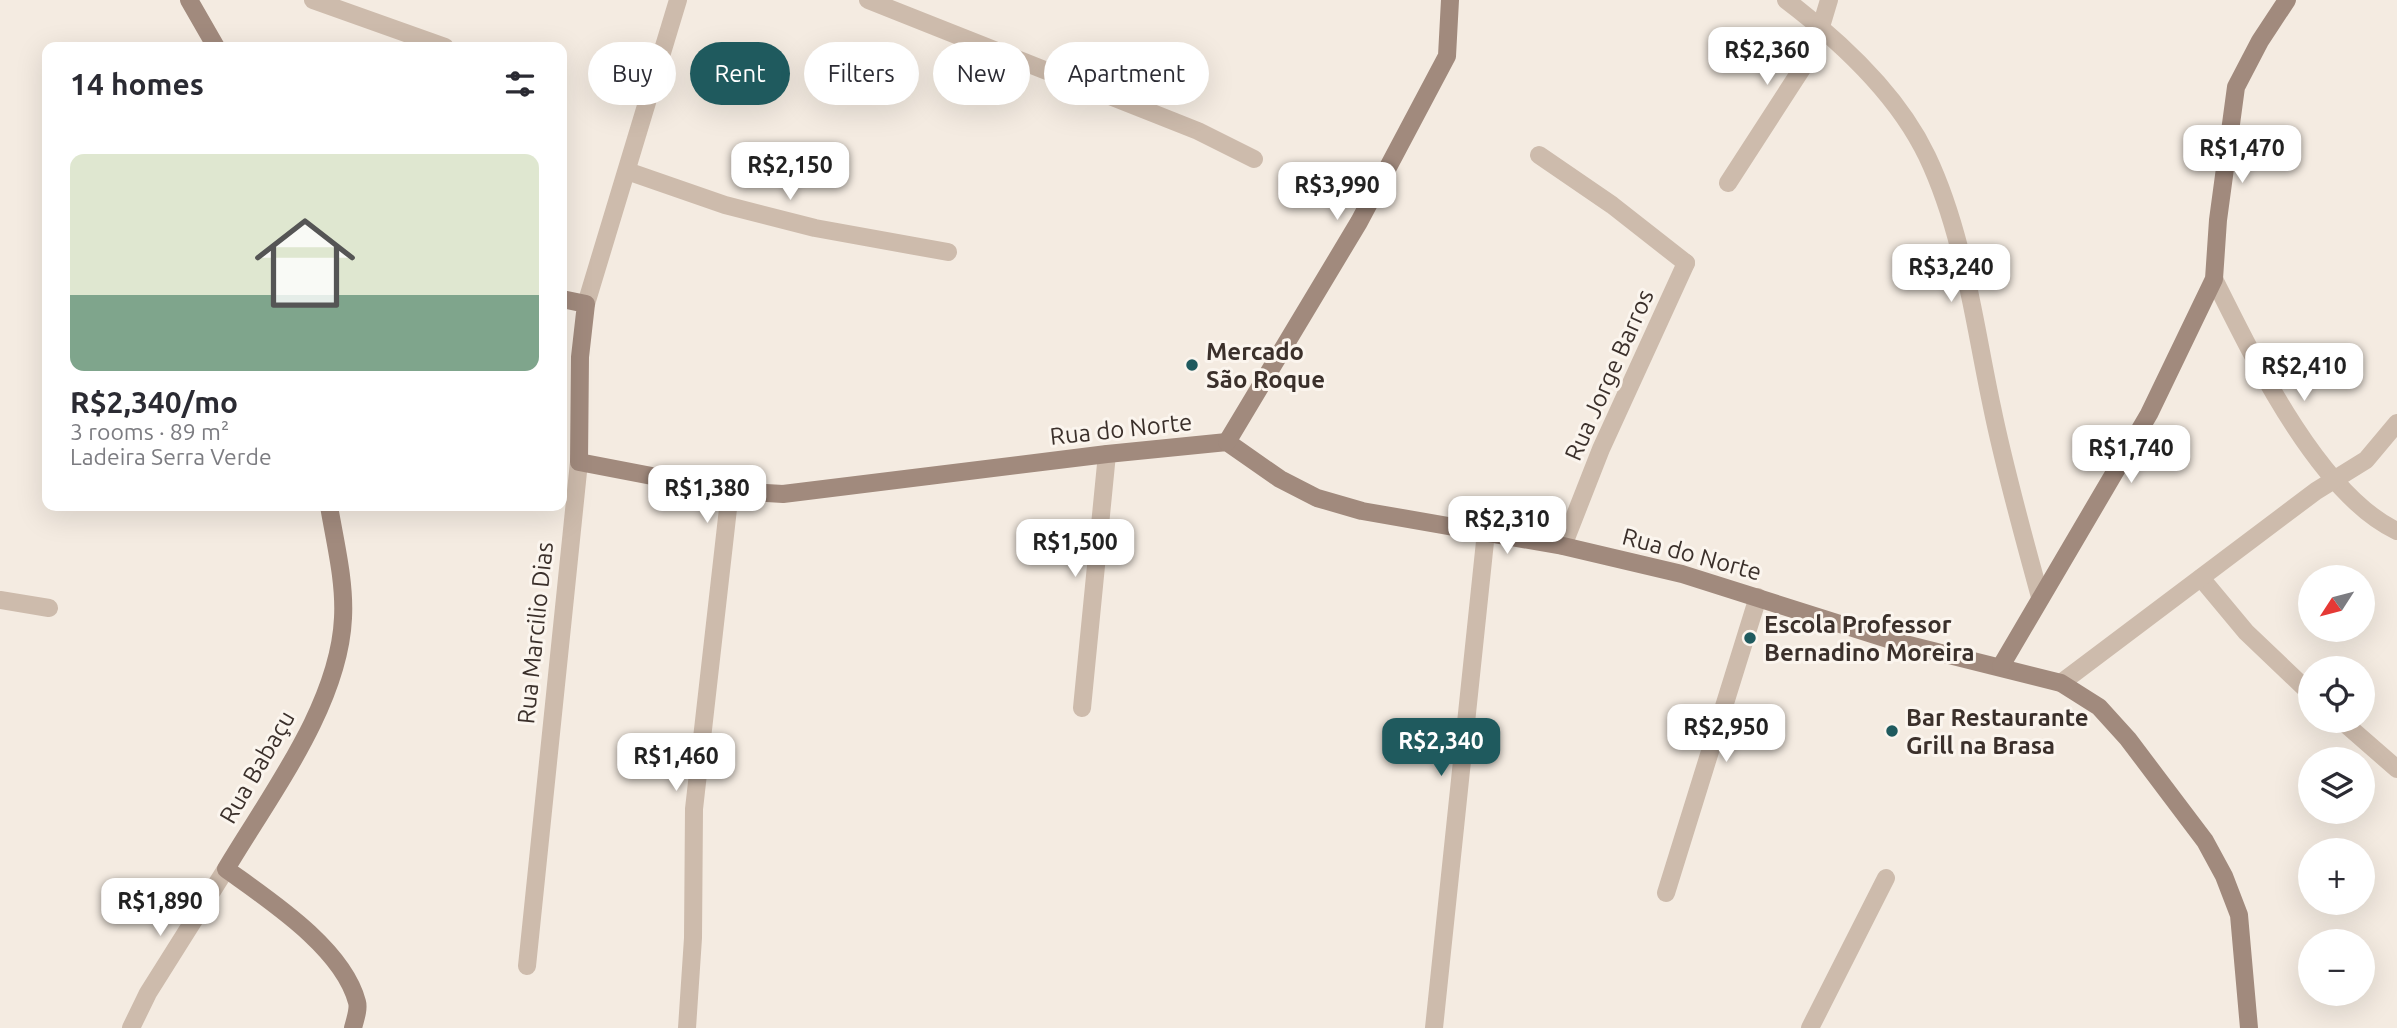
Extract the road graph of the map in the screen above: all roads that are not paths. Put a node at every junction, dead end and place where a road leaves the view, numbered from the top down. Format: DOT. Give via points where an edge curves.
graph roads {
  1 [pos="189,0"];
  2 [pos="313,0"];
  3 [pos="678,0"];
  4 [pos="867,0"];
  5 [pos="1450,0"];
  6 [pos="1786,0"];
  7 [pos="1829,0"];
  8 [pos="2287,0"];
  9 [pos="1822,27"];
  10 [pos="213,42"];
  11 [pos="431,42"];
  12 [pos="1539,155"];
  13 [pos="1254,159"];
  14 [pos="627,171"];
  15 [pos="1728,183"];
  16 [pos="948,252"];
  17 [pos="2214,279"];
  18 [pos="567,300"];
  19 [pos="586,304"];
  20 [pos="2397,424"];
  21 [pos="1227,442"];
  22 [pos="1107,454"];
  23 [pos="579,461"];
  24 [pos="2335,479"];
  25 [pos="730,491"];
  26 [pos="329,511"];
  27 [pos="2397,531"];
  28 [pos="1486,533"];
  29 [pos="1563,547"];
  30 [pos="2201,578"];
  31 [pos="1758,597"];
  32 [pos="2040,597"];
  33 [pos="0,600"];
  34 [pos="49,608"];
  35 [pos="2001,666"];
  36 [pos="2061,682"];
  37 [pos="2298,682"];
  38 [pos="1082,708"];
  39 [pos="2356,733"];
  40 [pos="2397,769"];
  41 [pos="226,869"];
  42 [pos="1886,878"];
  43 [pos="1666,893"];
  44 [pos="527,966"];
  45 [pos="131,1028"];
  46 [pos="353,1028"];
  47 [pos="687,1028"];
  48 [pos="1434,1028"];
  49 [pos="1810,1028"];
  50 [pos="2249,1028"];
  1 -- 10 [label="street"];
  2 -- 11 [label="street"];
  3 -- 14 [label="street, Rua Marcilio Dias"];
  4 -- 13 [label="street" via="1198,131"];
  5 -- 21 [label="street" via="1447,56 1359,222"];
  6 -- 9 [label="street"];
  7 -- 9 [label="street"];
  8 -- 17 [label="street" via="2236,86"];
  9 -- 15 [label="street" via="1814,50"];
  9 -- 32 [label="street" via="1899,109 1926,154 1947,203 1992,410"];
  12 -- 29 [label="street, Rua Jorge Barros" via="1686,263 1601,449"];
  14 -- 16 [label="street" via="725,205 815,228"];
  14 -- 19 [label="street, Rua Marcilio Dias"];
  17 -- 24 [label="street" via="2284,409"];
  17 -- 32 [label="street" via="2149,414"];
  18 -- 19 [label="street"];
  19 -- 23 [label="street, Rua Marcilio Dias" via="580,357"];
  20 -- 24 [label="street" via="2366,460"];
  21 -- 22 [label="street, Rua do Norte"];
  21 -- 28 [label="street, Rua do Norte" via="1317,498 1362,511"];
  22 -- 25 [label="street, Rua do Norte" via="783,494"];
  22 -- 38 [label="street"];
  23 -- 25 [label="street, Rua do Norte"];
  23 -- 44 [label="street, Rua Marcilio Dias"];
  24 -- 27 [label="street" via="2361,506"];
  24 -- 30 [label="street"];
  25 -- 47 [label="street" via="694,809"];
  26 -- 41 [label="street, Rua Babaçu" via="344,617 337,660 319,709"];
  28 -- 29 [label="street, Rua do Norte"];
  28 -- 48 [label="street"];
  29 -- 31 [label="street, Rua do Norte"];
  30 -- 36 [label="street"];
  30 -- 37 [label="street" via="2246,632"];
  31 -- 35 [label="street, Rua do Norte" via="1897,642"];
  31 -- 43 [label="street"];
  32 -- 35 [label="street"];
  33 -- 34 [label="street"];
  35 -- 36 [label="street, Rua do Norte"];
  36 -- 50 [label="street, Rua do Norte" via="2099,707 2128,739 2205,841 2239,915"];
  39 -- 40 [label="street"];
  41 -- 45 [label="street, Rua Babaçu"];
  41 -- 46 [label="street" via="297,920 348,977 358,1004"];
  42 -- 49 [label="street"];
}
